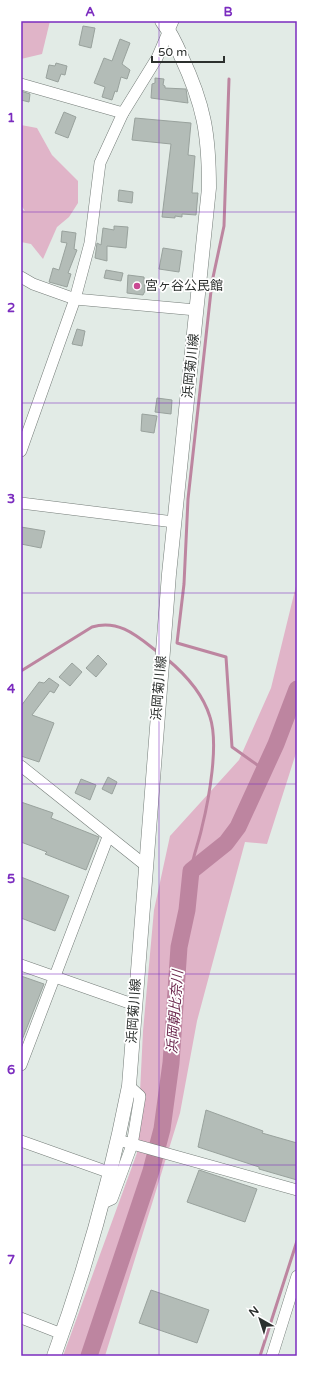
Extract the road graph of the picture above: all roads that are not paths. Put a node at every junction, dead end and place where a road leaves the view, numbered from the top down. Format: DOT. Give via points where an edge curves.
graph roads {
  1 [pos="168,24"];
  2 [pos="21,84"];
  3 [pos="123,113"];
  4 [pos="21,277"];
  5 [pos="75,299"];
  6 [pos="196,310"];
  7 [pos="21,451"];
  8 [pos="21,503"];
  9 [pos="174,522"];
  10 [pos="21,766"];
  11 [pos="108,837"];
  12 [pos="145,865"];
  13 [pos="21,965"];
  14 [pos="54,976"];
  15 [pos="135,1005"];
  16 [pos="21,1065"];
  17 [pos="129,1086"];
  18 [pos="118,1140"];
  19 [pos="21,1141"];
  20 [pos="132,1145"];
  21 [pos="111,1173"];
  22 [pos="297,1190"];
  23 [pos="103,1203"];
  24 [pos="297,1276"];
  25 [pos="21,1318"];
  26 [pos="62,1334"];
  27 [pos="54,1356"];
  28 [pos="272,1356"];
  1 -- 3 [label="street" via="157,58"];
  1 -- 6 [label="main road, 浜岡菊川線" via="192,79 206,125 209,188"];
  2 -- 3 [label="street"];
  3 -- 5 [label="street" via="100,163 90,243"];
  4 -- 5 [label="street"];
  5 -- 6 [label="street"];
  5 -- 7 [label="street"];
  6 -- 9 [label="main road, 浜岡菊川線"];
  8 -- 9 [label="street"];
  9 -- 12 [label="main road, 浜岡菊川線"];
  10 -- 11 [label="street"];
  11 -- 12 [label="street"];
  11 -- 14 [label="street"];
  12 -- 15 [label="main road, 浜岡菊川線"];
  13 -- 14 [label="street"];
  14 -- 15 [label="street"];
  14 -- 16 [label="street"];
  15 -- 17 [label="main road, 浜岡菊川線"];
  17 -- 18 [label="main road, 浜岡菊川線"];
  17 -- 20 [label="street" via="140,1096"];
  18 -- 20 [label="street"];
  18 -- 21 [label="main road, 浜岡菊川線"];
  19 -- 21 [label="street"];
  20 -- 22 [label="street"];
  20 -- 23 [label="street" via="112,1199"];
  21 -- 23 [label="main road, 浜岡菊川線"];
  23 -- 26 [label="main road, 浜岡菊川線"];
  24 -- 28 [label="street"];
  25 -- 26 [label="street"];
  26 -- 27 [label="main road, 浜岡菊川線"];
}
